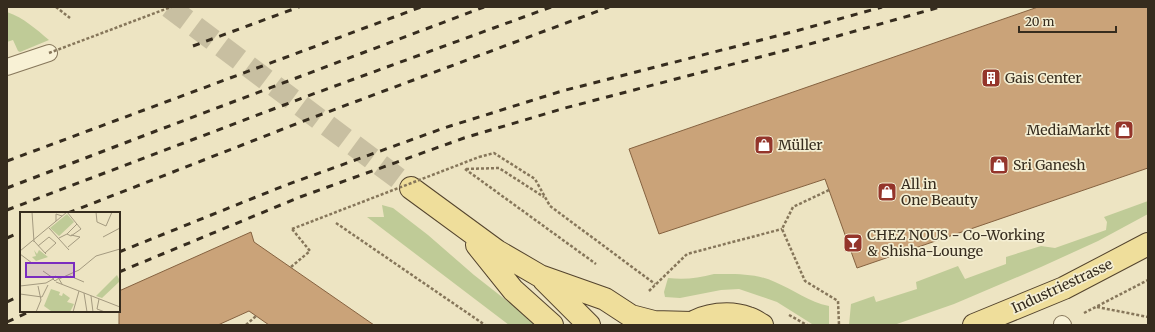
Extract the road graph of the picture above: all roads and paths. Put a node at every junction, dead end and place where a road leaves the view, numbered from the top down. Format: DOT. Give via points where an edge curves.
graph roads {
  1 [pos="56,7"];
  2 [pos="172,7"];
  3 [pos="70,18"];
  4 [pos="49,53"];
  5 [pos="7,67"];
  6 [pos="410,188"];
  7 [pos="829,190"];
  8 [pos="545,197"];
  9 [pos="336,223"];
  10 [pos="463,226"];
  11 [pos="782,229"];
  12 [pos="1148,244"];
  13 [pos="599,266"];
  14 [pos="291,267"];
  15 [pos="540,276"];
  16 [pos="1148,280"];
  17 [pos="655,284"];
  18 [pos="647,293"];
  19 [pos="1096,307"];
  20 [pos="256,316"];
  21 [pos="1148,317"];
  22 [pos="691,324"];
  23 [pos="246,325"];
  24 [pos="485,325"];
  25 [pos="552,325"];
  26 [pos="589,325"];
  27 [pos="762,325"];
  28 [pos="839,325"];
  29 [pos="974,325"];
  30 [pos="1062,325"];
  1 -- 3 [label="path"];
  2 -- 4 [label="path, bridge"];
  4 -- 5 [label="lane"];
  6 -- 10 [label="main road"];
  7 -- 11 [label="path" via="793,206"];
  8 -- 13 [label="path" via="499,168 465,169"];
  8 -- 14 [label="path, bridge" via="536,180 494,154 479,157 292,229 310,251"];
  8 -- 17 [label="path" via="550,206"];
  9 -- 24 [label="path"];
  10 -- 15 [label="main road" via="497,251"];
  10 -- 25 [label="main road" via="513,290"];
  11 -- 17 [label="path" via="687,254"];
  11 -- 28 [label="path" via="805,281 838,301"];
  12 -- 29 [label="main road, Industriestrasse" via="1064,288"];
  15 -- 22 [label="main road" via="605,299 631,316 654,322"];
  15 -- 26 [label="main road"];
  16 -- 19 [label="path"];
  17 -- 18 [label="path"];
  19 -- 21 [label="path"];
  19 -- 30 [label="path"];
  20 -- 23 [label="path"];
  22 -- 27 [label="main road" via="710,316 729,314 747,317"];
}
